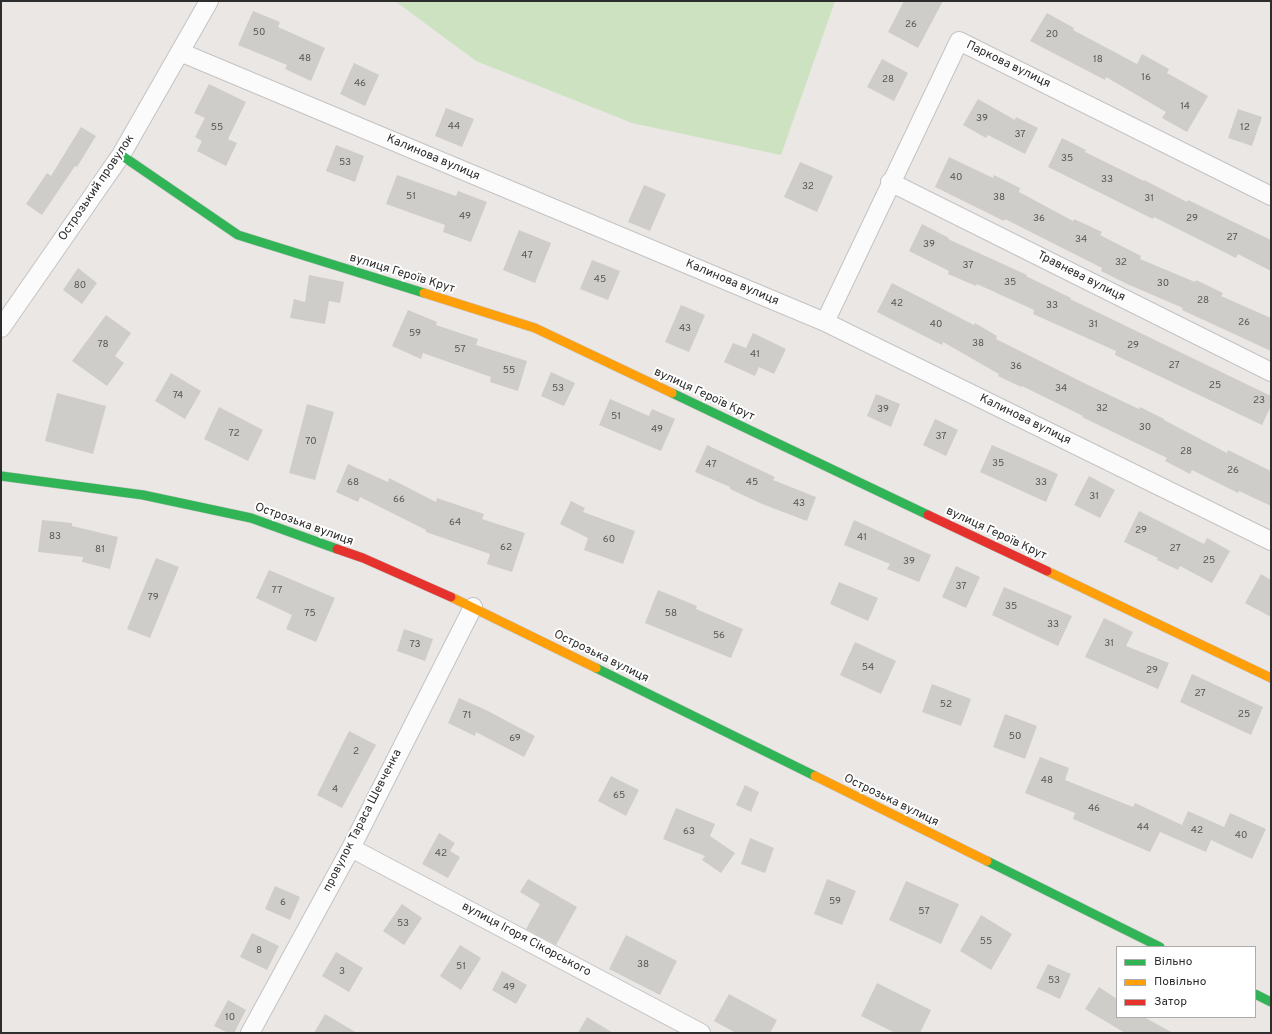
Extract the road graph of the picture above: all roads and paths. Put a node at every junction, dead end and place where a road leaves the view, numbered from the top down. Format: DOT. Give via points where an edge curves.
graph roads {
  1 [pos="209,1"];
  2 [pos="180,52"];
  3 [pos="121,155"];
  4 [pos="890,182"];
  5 [pos="1271,196"];
  6 [pos="825,322"];
  7 [pos="1,328"];
  8 [pos="1271,372"];
  9 [pos="1,476"];
  10 [pos="1271,541"];
  11 [pos="472,607"];
  12 [pos="1271,678"];
  13 [pos="351,848"];
  14 [pos="1158,946"];
  15 [pos="1256,994"];
  16 [pos="1271,1002"];
  17 [pos="250,1033"];
  18 [pos="701,1033"];
  1 -- 2 [label="street, Острозький провулок"];
  2 -- 3 [label="street, Острозький провулок"];
  2 -- 6 [label="street, Калинова вулиця"];
  3 -- 7 [label="street, Острозький провулок"];
  3 -- 12 [label="main road, вулиця Героїв Крут" via="238,235 535,328"];
  4 -- 5 [label="street, Паркова вулиця" via="959,41"];
  4 -- 6 [label="street, Паркова вулиця"];
  4 -- 8 [label="street, Травнева вулиця"];
  6 -- 10 [label="street, Калинова вулиця"];
  9 -- 11 [label="main road, Острозька вулиця" via="143,495 251,518 363,558"];
  11 -- 13 [label="street, провулок Тараса Шевченка"];
  11 -- 14 [label="main road, Острозька вулиця"];
  13 -- 17 [label="street, провулок Тараса Шевченка"];
  13 -- 18 [label="street, вулиця Ігоря Сікорського"];
  15 -- 16 [label="main road"];
}
